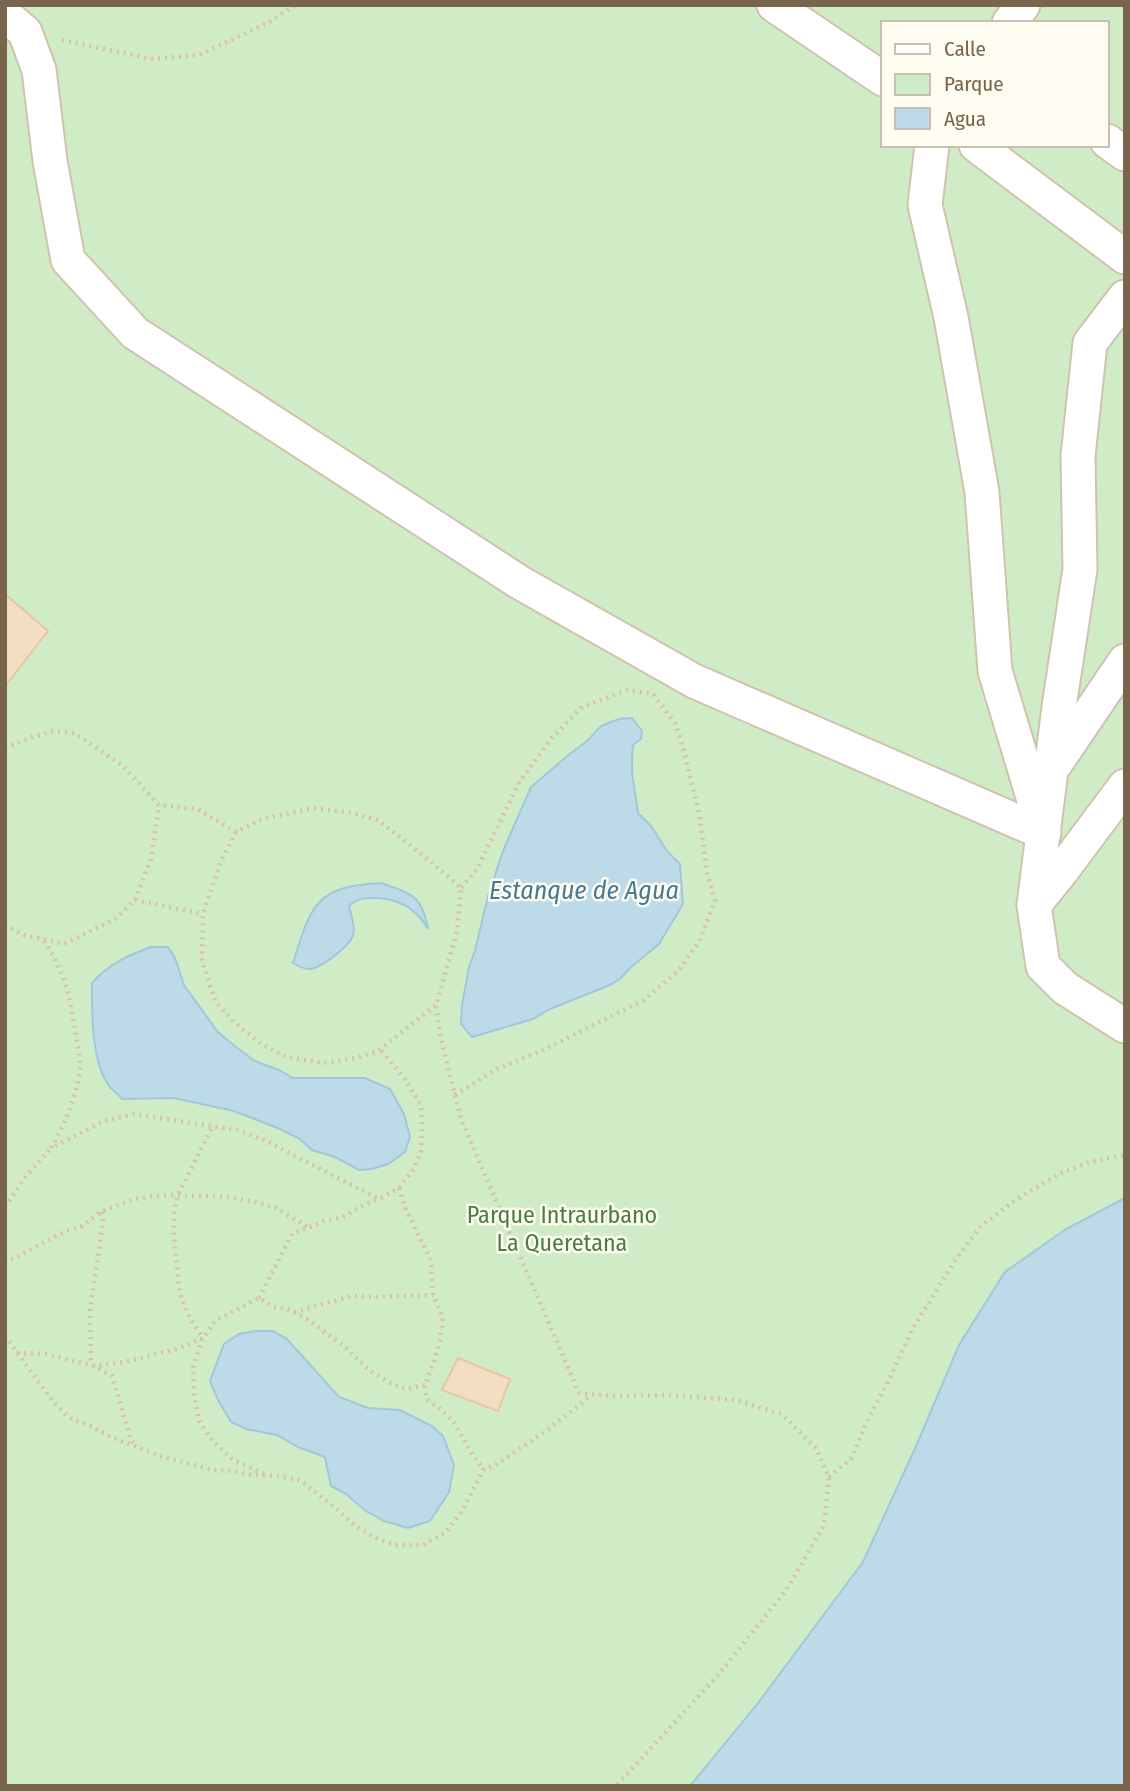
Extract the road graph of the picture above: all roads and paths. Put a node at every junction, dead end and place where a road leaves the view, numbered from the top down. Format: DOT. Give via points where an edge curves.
graph roads {
  1 [pos="295,5"];
  2 [pos="774,5"];
  3 [pos="1023,5"];
  4 [pos="1011,21"];
  5 [pos="15,23"];
  6 [pos="881,78"];
  7 [pos="1109,142"];
  8 [pos="932,147"];
  9 [pos="979,147"];
  10 [pos="1125,154"];
  11 [pos="1125,257"];
  12 [pos="1125,297"];
  13 [pos="1125,661"];
  14 [pos="5,748"];
  15 [pos="1052,768"];
  16 [pos="1125,786"];
  17 [pos="159,805"];
  18 [pos="236,832"];
  19 [pos="1044,833"];
  20 [pos="461,888"];
  21 [pos="135,900"];
  22 [pos="1034,905"];
  23 [pos="203,914"];
  24 [pos="5,925"];
  25 [pos="44,941"];
  26 [pos="436,1005"];
  27 [pos="1125,1027"];
  28 [pos="380,1049"];
  29 [pos="455,1095"];
  30 [pos="212,1127"];
  31 [pos="51,1148"];
  32 [pos="1125,1155"];
  33 [pos="399,1188"];
  34 [pos="178,1195"];
  35 [pos="379,1199"];
  36 [pos="5,1207"];
  37 [pos="102,1211"];
  38 [pos="308,1227"];
  39 [pos="5,1263"];
  40 [pos="433,1295"];
  41 [pos="259,1298"];
  42 [pos="294,1312"];
  43 [pos="5,1336"];
  44 [pos="203,1338"];
  45 [pos="17,1353"];
  46 [pos="94,1366"];
  47 [pos="425,1385"];
  48 [pos="593,1394"];
  49 [pos="135,1447"];
  50 [pos="484,1469"];
  51 [pos="268,1476"];
  52 [pos="829,1477"];
  53 [pos="616,1786"];
  1 -- 5 [label="path" via="200,55 152,60"];
  2 -- 6 [label="street"];
  3 -- 4 [label="street"];
  5 -- 19 [label="street" via="40,70 68,260 135,333 519,582 694,681"];
  7 -- 10 [label="street"];
  8 -- 19 [label="street" via="925,205 951,317 982,492 995,671"];
  9 -- 11 [label="street"];
  12 -- 15 [label="street" via="1090,343 1078,456 1080,569"];
  13 -- 15 [label="street"];
  14 -- 17 [label="path" via="54,731 74,733 122,765"];
  15 -- 19 [label="street"];
  16 -- 22 [label="street"];
  17 -- 18 [label="path" via="197,809"];
  17 -- 21 [label="path" via="151,859"];
  18 -- 20 [label="path" via="262,819 313,808 353,813 378,820"];
  18 -- 23 [label="path"];
  19 -- 22 [label="street"];
  20 -- 26 [label="path" via="457,932"];
  20 -- 29 [label="path" via="477,869 520,780 582,706 627,690 653,694 675,723 699,813 715,901 700,940 679,970 644,1000 497,1069"];
  21 -- 23 [label="path"];
  21 -- 25 [label="path" via="115,919 64,944"];
  22 -- 27 [label="street" via="1043,966 1065,988"];
  23 -- 28 [label="path" via="202,960 215,1001 260,1043 286,1057 323,1063"];
  24 -- 25 [label="path"];
  25 -- 31 [label="path" via="66,983 80,1064 70,1111"];
  26 -- 28 [label="path"];
  26 -- 29 [label="path"];
  28 -- 33 [label="path" via="421,1105 421,1152"];
  29 -- 48 [label="path" via="461,1119 579,1393"];
  30 -- 31 [label="path" via="134,1114 104,1121"];
  30 -- 34 [label="path"];
  30 -- 35 [label="path" via="264,1140"];
  31 -- 36 [label="path"];
  32 -- 52 [label="path" via="1059,1174 980,1227 913,1328 852,1458"];
  33 -- 35 [label="path"];
  33 -- 40 [label="path" via="431,1260"];
  34 -- 37 [label="path" via="135,1199"];
  34 -- 38 [label="path" via="256,1202"];
  34 -- 44 [label="path" via="173,1241 178,1281 182,1300"];
  35 -- 38 [label="path" via="343,1217"];
  37 -- 39 [label="path" via="82,1226"];
  37 -- 46 [label="path" via="90,1310"];
  38 -- 41 [label="path" via="292,1234"];
  40 -- 42 [label="path" via="352,1296"];
  40 -- 47 [label="path" via="443,1318"];
  41 -- 42 [label="path"];
  41 -- 44 [label="path" via="215,1321"];
  42 -- 47 [label="path" via="323,1329 390,1383 407,1389"];
  43 -- 45 [label="path"];
  44 -- 46 [label="path" via="180,1348"];
  44 -- 51 [label="path" via="193,1367 199,1421 232,1459"];
  45 -- 46 [label="path" via="46,1354"];
  45 -- 49 [label="path" via="54,1404 70,1418"];
  46 -- 49 [label="path" via="112,1376"];
  47 -- 50 [label="path" via="426,1399 455,1424 474,1460"];
  48 -- 50 [label="path" via="543,1433"];
  48 -- 52 [label="path" via="736,1400 780,1415 816,1448"];
  49 -- 51 [label="path" via="213,1470"];
  50 -- 51 [label="path" via="446,1532 423,1545 395,1545 378,1539 301,1481"];
  52 -- 53 [label="path" via="824,1525 787,1589 720,1674"];
}
